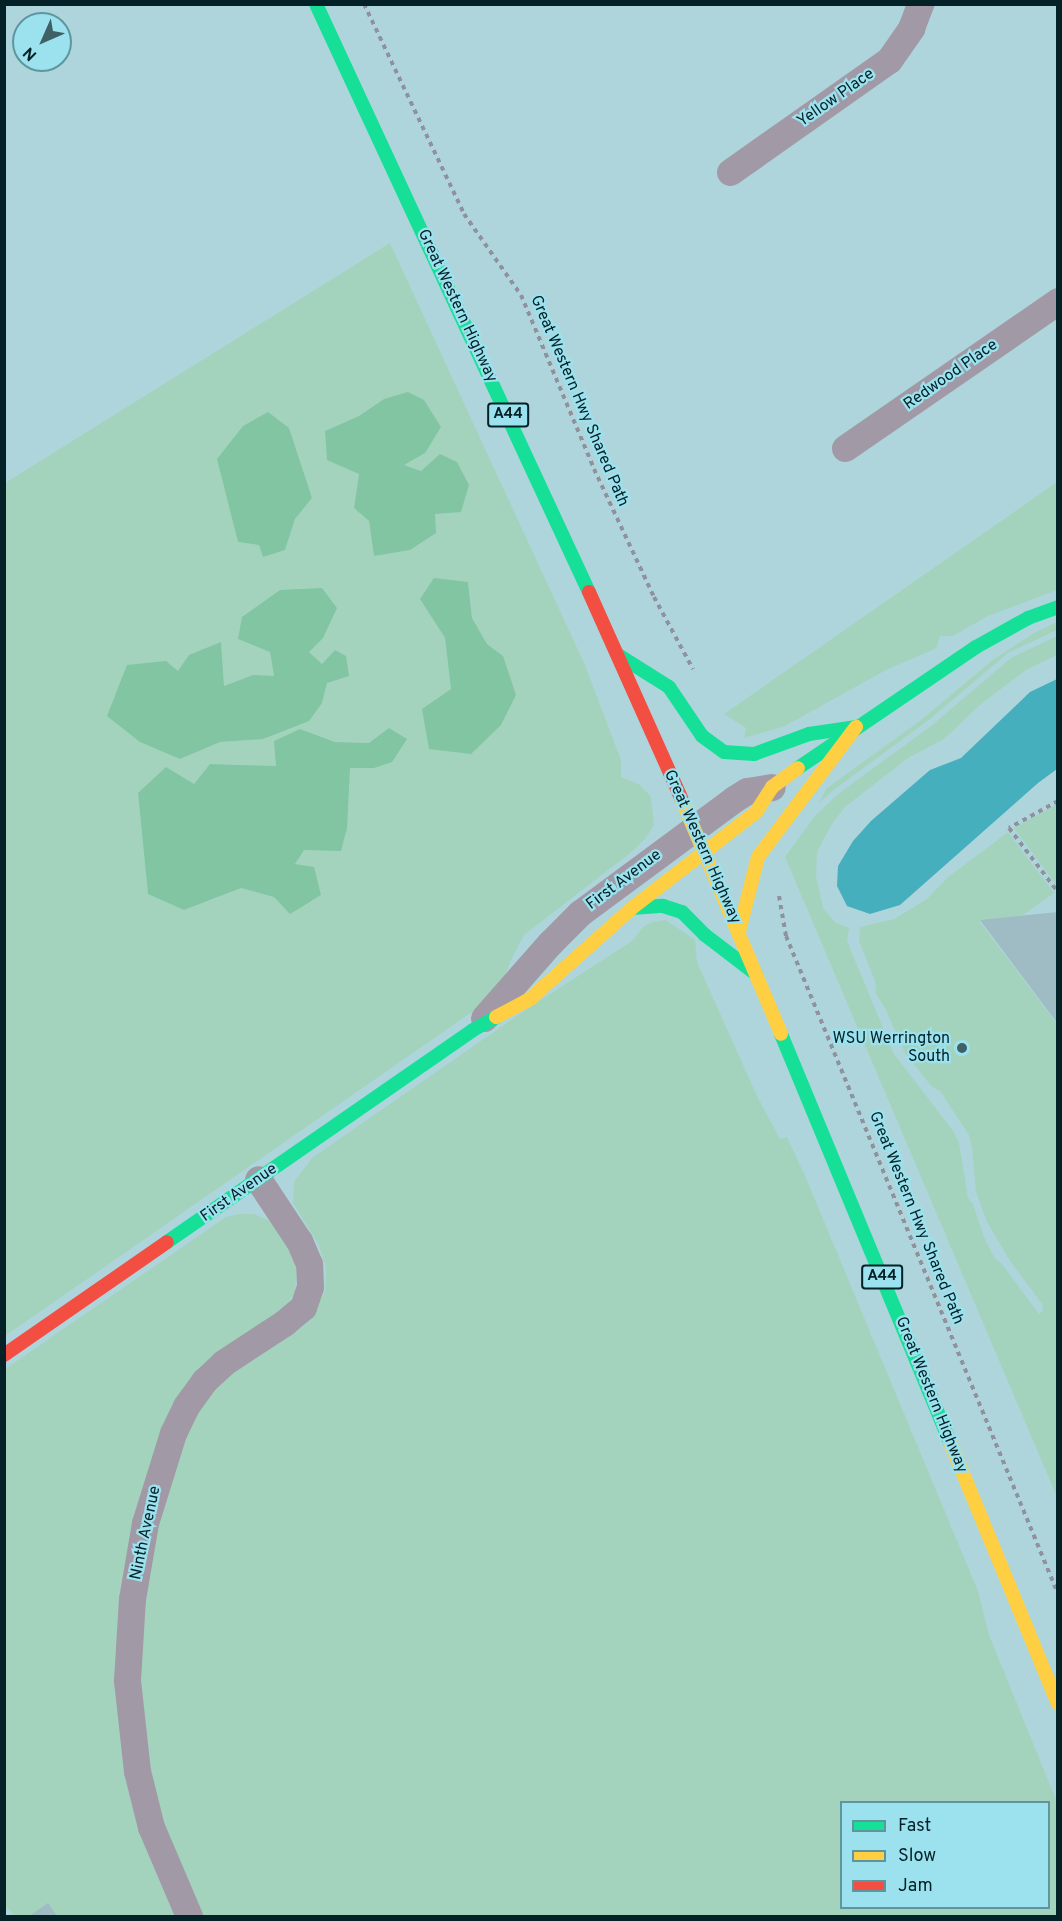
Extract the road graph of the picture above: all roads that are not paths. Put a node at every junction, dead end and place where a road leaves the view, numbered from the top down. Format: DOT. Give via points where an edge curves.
graph roads {
  1 [pos="316,4"];
  2 [pos="920,4"];
  3 [pos="730,172"];
  4 [pos="1058,301"];
  5 [pos="845,448"];
  6 [pos="1058,607"];
  7 [pos="618,655"];
  8 [pos="856,727"];
  9 [pos="772,787"];
  10 [pos="700,839"];
  11 [pos="632,908"];
  12 [pos="739,931"];
  13 [pos="759,977"];
  14 [pos="473,1030"];
  15 [pos="258,1179"];
  16 [pos="4,1355"];
  17 [pos="1058,1704"];
  18 [pos="189,1917"];
  1 -- 7 [label="main road, Great Western Highway / A44"];
  2 -- 3 [label="street, Yellow Place" via="911,28 889,60"];
  4 -- 5 [label="street, Redwood Place"];
  6 -- 8 [label="main road, First Avenue" via="976,646"];
  7 -- 8 [label="main road" via="669,687 702,736 723,752 754,754 809,734"];
  7 -- 10 [label="main road, Great Western Highway / A44"];
  8 -- 9 [label="main road, First Avenue"];
  8 -- 12 [label="main road" via="758,857"];
  9 -- 10 [label="street, First Avenue" via="747,791"];
  10 -- 11 [label="main road, First Avenue"];
  10 -- 12 [label="main road, Great Western Highway / A44"];
  10 -- 14 [label="street, First Avenue" via="580,913"];
  11 -- 13 [label="main road" via="663,906 682,912"];
  11 -- 14 [label="main road, First Avenue" via="531,998"];
  12 -- 13 [label="main road, Great Western Highway / A44"];
  13 -- 17 [label="main road, Great Western Highway / A44"];
  14 -- 15 [label="main road, First Avenue"];
  15 -- 16 [label="main road, First Avenue"];
  15 -- 18 [label="street, Ninth Avenue" via="299,1241 309,1263 310,1287 303,1306 223,1363 186,1406 172,1433 145,1523 132,1599 127,1680 137,1771 151,1827"];
}
